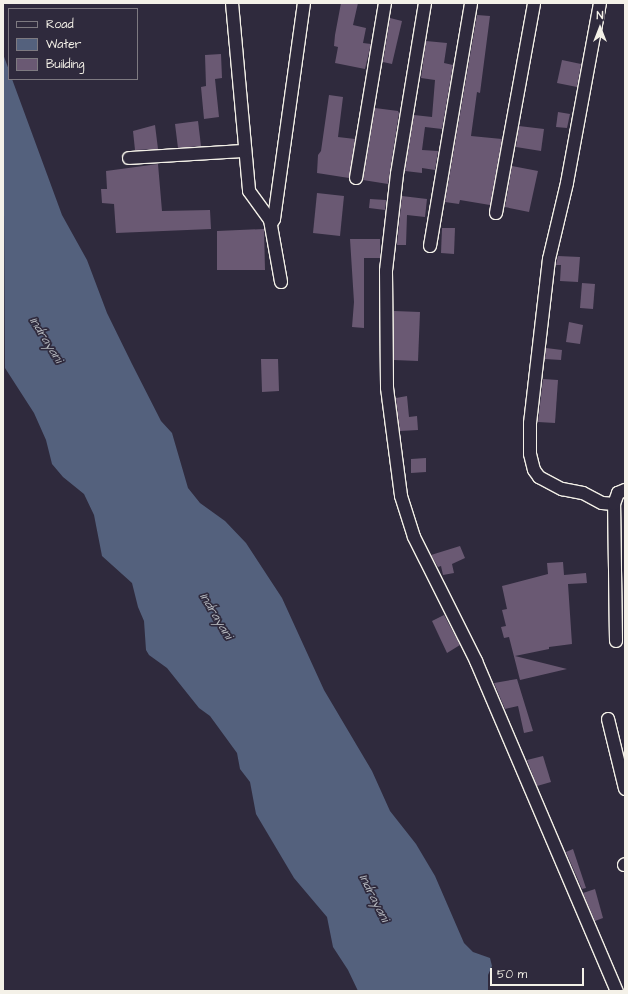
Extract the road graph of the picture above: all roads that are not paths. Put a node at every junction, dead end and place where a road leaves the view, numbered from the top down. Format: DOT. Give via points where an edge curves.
graph roads {
  1 [pos="232,3"];
  2 [pos="304,3"];
  3 [pos="385,3"];
  4 [pos="425,3"];
  5 [pos="471,3"];
  6 [pos="534,3"];
  7 [pos="600,3"];
  8 [pos="245,151"];
  9 [pos="129,158"];
  10 [pos="356,178"];
  11 [pos="496,213"];
  12 [pos="271,224"];
  13 [pos="430,246"];
  14 [pos="282,282"];
  15 [pos="625,490"];
  16 [pos="614,504"];
  17 [pos="616,641"];
  18 [pos="608,718"];
  19 [pos="625,789"];
  20 [pos="617,991"];
  1 -- 8 [label="street"];
  2 -- 12 [label="street" via="274,219"];
  3 -- 10 [label="street"];
  4 -- 20 [label="street" via="397,174 386,271 387,388 401,496 414,537 476,661"];
  5 -- 13 [label="street"];
  6 -- 11 [label="street"];
  7 -- 16 [label="street" via="567,183 549,259 530,423 530,454 534,470 539,477 562,489 580,492 602,503"];
  8 -- 9 [label="street"];
  8 -- 12 [label="street" via="249,192"];
  12 -- 14 [label="street"];
  15 -- 16 [label="street" via="618,493"];
  16 -- 17 [label="street"];
  18 -- 19 [label="street"];
}
